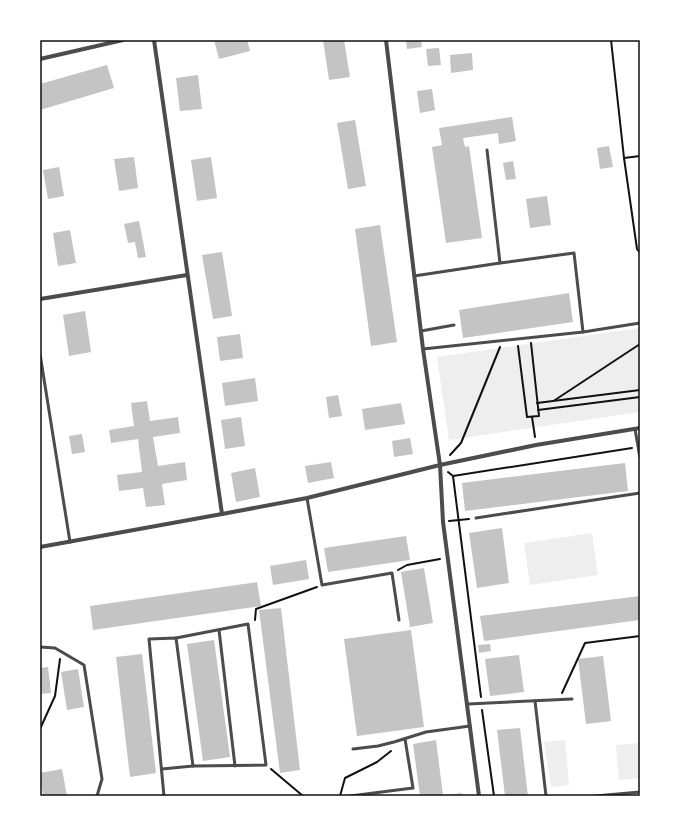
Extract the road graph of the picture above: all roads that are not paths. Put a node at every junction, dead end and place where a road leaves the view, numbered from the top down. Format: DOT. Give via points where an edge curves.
graph roads {
  1 [pos="123,40"];
  2 [pos="154,40"];
  3 [pos="386,40"];
  4 [pos="40,59"];
  5 [pos="487,150"];
  6 [pos="500,263"];
  7 [pos="187,275"];
  8 [pos="414,276"];
  9 [pos="40,299"];
  10 [pos="640,323"];
  11 [pos="454,325"];
  12 [pos="421,331"];
  13 [pos="583,332"];
  14 [pos="423,349"];
  15 [pos="40,354"];
  16 [pos="638,429"];
  17 [pos="640,458"];
  18 [pos="440,465"];
  19 [pos="640,493"];
  20 [pos="306,498"];
  21 [pos="222,514"];
  22 [pos="476,518"];
  23 [pos="70,542"];
  24 [pos="40,547"];
  25 [pos="399,620"];
  26 [pos="219,630"];
  27 [pos="176,638"];
  28 [pos="40,647"];
  29 [pos="572,699"];
  30 [pos="536,701"];
  31 [pos="468,704"];
  32 [pos="470,726"];
  33 [pos="406,739"];
  34 [pos="354,749"];
  35 [pos="193,766"];
  36 [pos="235,766"];
  37 [pos="162,770"];
  38 [pos="640,792"];
  39 [pos="97,796"];
  40 [pos="164,796"];
  41 [pos="350,796"];
  42 [pos="479,796"];
  43 [pos="546,796"];
  44 [pos="595,796"];
  1 -- 4 [label="street"];
  2 -- 7 [label="street"];
  3 -- 8 [label="street"];
  5 -- 6 [label="lane"];
  6 -- 8 [label="lane"];
  6 -- 13 [label="lane" via="574,253"];
  7 -- 9 [label="street"];
  7 -- 21 [label="street"];
  8 -- 12 [label="street"];
  10 -- 13 [label="lane"];
  11 -- 12 [label="lane"];
  12 -- 14 [label="street"];
  13 -- 14 [label="lane"];
  14 -- 18 [label="street"];
  15 -- 23 [label="lane"];
  16 -- 17 [label="lane"];
  16 -- 18 [label="street" via="536,445"];
  18 -- 20 [label="street"];
  18 -- 31 [label="street" via="443,522"];
  19 -- 22 [label="lane"];
  20 -- 21 [label="street"];
  20 -- 25 [label="lane" via="322,585 392,573"];
  21 -- 23 [label="street"];
  23 -- 24 [label="street"];
  26 -- 27 [label="lane"];
  26 -- 36 [label="lane"];
  26 -- 36 [label="lane" via="248,624 266,764"];
  27 -- 35 [label="lane"];
  27 -- 37 [label="lane" via="149,639"];
  28 -- 39 [label="lane" via="55,648 84,665 102,779"];
  29 -- 30 [label="lane"];
  30 -- 31 [label="lane"];
  30 -- 43 [label="lane"];
  31 -- 32 [label="street"];
  32 -- 33 [label="lane" via="426,732"];
  32 -- 42 [label="street"];
  33 -- 34 [label="lane"];
  33 -- 41 [label="lane" via="413,788"];
  35 -- 36 [label="lane"];
  35 -- 37 [label="lane"];
  37 -- 40 [label="lane"];
  38 -- 44 [label="lane"];
}
